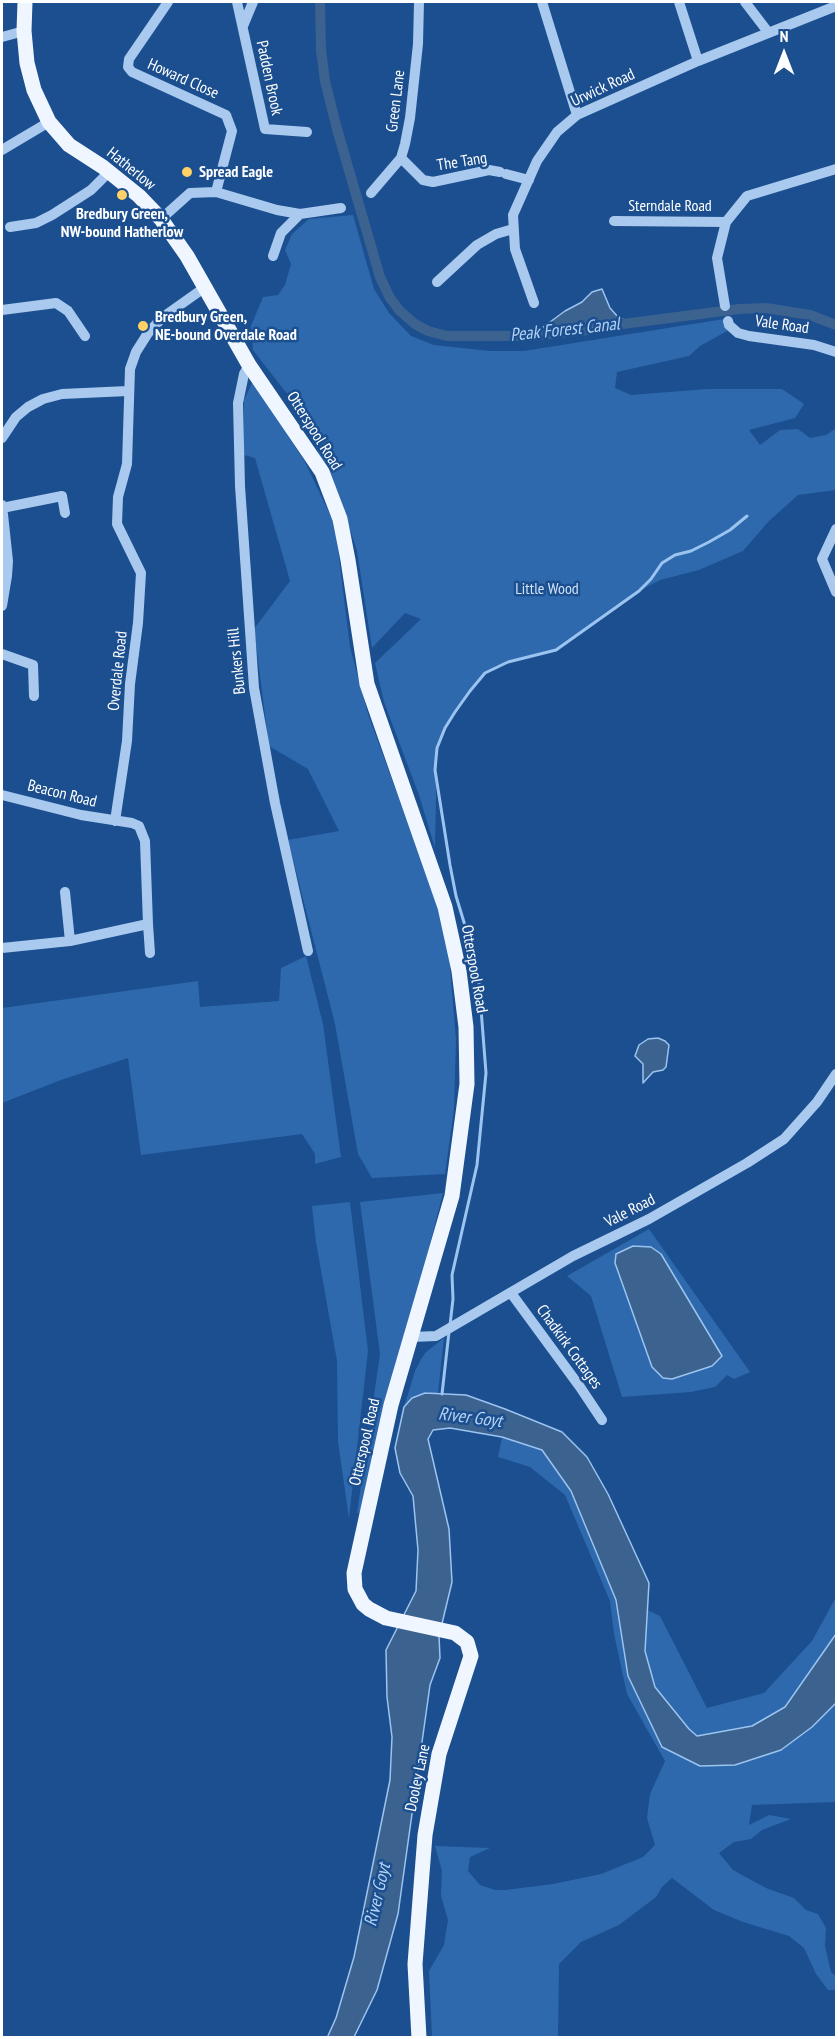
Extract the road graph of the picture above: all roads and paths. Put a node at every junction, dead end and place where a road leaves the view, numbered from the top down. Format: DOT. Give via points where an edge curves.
graph roads {
  1 [pos="25,2"];
  2 [pos="168,2"];
  3 [pos="237,2"];
  4 [pos="253,2"];
  5 [pos="419,2"];
  6 [pos="542,2"];
  7 [pos="679,2"];
  8 [pos="745,2"];
  9 [pos="837,6"];
  10 [pos="243,26"];
  11 [pos="24,31"];
  12 [pos="768,32"];
  13 [pos="2,37"];
  14 [pos="698,61"];
  15 [pos="577,115"];
  16 [pos="49,122"];
  17 [pos="308,132"];
  18 [pos="2,150"];
  19 [pos="401,158"];
  20 [pos="837,169"];
  21 [pos="109,172"];
  22 [pos="529,180"];
  23 [pos="216,192"];
  24 [pos="371,193"];
  25 [pos="342,208"];
  26 [pos="300,214"];
  27 [pos="161,219"];
  28 [pos="614,221"];
  29 [pos="726,222"];
  30 [pos="10,227"];
  31 [pos="513,229"];
  32 [pos="273,256"];
  33 [pos="437,282"];
  34 [pos="204,288"];
  35 [pos="534,303"];
  36 [pos="725,306"];
  37 [pos="2,310"];
  38 [pos="728,321"];
  39 [pos="85,336"];
  40 [pos="837,352"];
  41 [pos="249,365"];
  42 [pos="128,391"];
  43 [pos="2,438"];
  44 [pos="2,507"];
  45 [pos="65,513"];
  46 [pos="837,529"];
  47 [pos="4,546"];
  48 [pos="837,592"];
  49 [pos="2,606"];
  50 [pos="2,654"];
  51 [pos="34,696"];
  52 [pos="2,795"];
  53 [pos="115,821"];
  54 [pos="65,892"];
  55 [pos="148,924"];
  56 [pos="70,941"];
  57 [pos="2,948"];
  58 [pos="308,951"];
  59 [pos="150,953"];
  60 [pos="837,1074"];
  61 [pos="511,1293"];
  62 [pos="412,1337"];
  63 [pos="602,1420"];
  64 [pos="363,1604"];
  65 [pos="419,2037"];
  1 -- 11 [label="main road, Hatherlow"];
  2 -- 23 [label="street, Howard Close" via="129,59 128,67 226,115 232,131"];
  3 -- 10 [label="street, Padden Brook"];
  4 -- 10 [label="street, Padden Brook"];
  5 -- 19 [label="street, Green Lane" via="410,118"];
  6 -- 15 [label="street"];
  7 -- 14 [label="street"];
  8 -- 12 [label="street"];
  9 -- 12 [label="street, Urwick Road"];
  10 -- 17 [label="street, Padden Brook" via="265,129"];
  11 -- 13 [label="street"];
  11 -- 16 [label="main road, Hatherlow" via="27,63"];
  12 -- 14 [label="street, Urwick Road"];
  14 -- 15 [label="street, Urwick Road"];
  15 -- 22 [label="street, Urwick Road" via="557,132"];
  16 -- 18 [label="street"];
  16 -- 21 [label="main road, Hatherlow" via="69,145"];
  19 -- 22 [label="street, The Tang" via="423,180 433,182 489,171"];
  19 -- 24 [label="street, Green Lane"];
  20 -- 29 [label="street" via="747,196"];
  21 -- 27 [label="main road, Hatherlow"];
  21 -- 30 [label="street" via="67,206 36,223"];
  22 -- 31 [label="street, Urwick Road" via="513,215"];
  23 -- 26 [label="street"];
  23 -- 27 [label="street" via="190,193"];
  25 -- 26 [label="street"];
  26 -- 32 [label="street" via="281,233"];
  27 -- 34 [label="main road, Hatherlow"];
  28 -- 29 [label="street, Sterndale Road"];
  29 -- 36 [label="street" via="717,258"];
  31 -- 33 [label="street" via="477,245"];
  31 -- 35 [label="street, Urwick Road" via="515,249"];
  34 -- 41 [label="main road, Hatherlow"];
  34 -- 42 [label="street, Overdale Road" via="163,317 148,333 130,369"];
  37 -- 39 [label="street" via="56,303 68,310"];
  38 -- 40 [label="street, Vale Road" via="738,333"];
  41 -- 58 [label="street, Bunkers Hill" via="238,403 254,688"];
  41 -- 62 [label="main road, Otterspool Road" via="322,472 340,519 368,684 445,907 459,971 468,1084 461,1145 452,1197"];
  42 -- 43 [label="street" via="62,394 43,399 15,417"];
  42 -- 53 [label="street, Overdale Road" via="127,464 118,498 117,524 141,573 127,741"];
  44 -- 45 [label="street" via="62,496"];
  44 -- 47 [label="street"];
  46 -- 48 [label="street" via="822,559"];
  47 -- 49 [label="street" via="7,576"];
  50 -- 51 [label="street" via="33,665"];
  52 -- 53 [label="street, Beacon Road"];
  53 -- 55 [label="street" via="132,823 143,831"];
  54 -- 56 [label="street"];
  55 -- 56 [label="street"];
  55 -- 59 [label="street"];
  56 -- 57 [label="street"];
  60 -- 61 [label="street, Vale Road" via="784,1139 649,1219 573,1256"];
  61 -- 62 [label="street, Vale Road" via="436,1336"];
  61 -- 63 [label="street, Chadkirk Cottages"];
  62 -- 64 [label="main road, Otterspool Road" via="391,1406 355,1562 355,1589"];
  64 -- 65 [label="main road, Dooley Lane" via="386,1618 455,1633 467,1642 471,1656 439,1755 425,1834 415,1964"];
}
